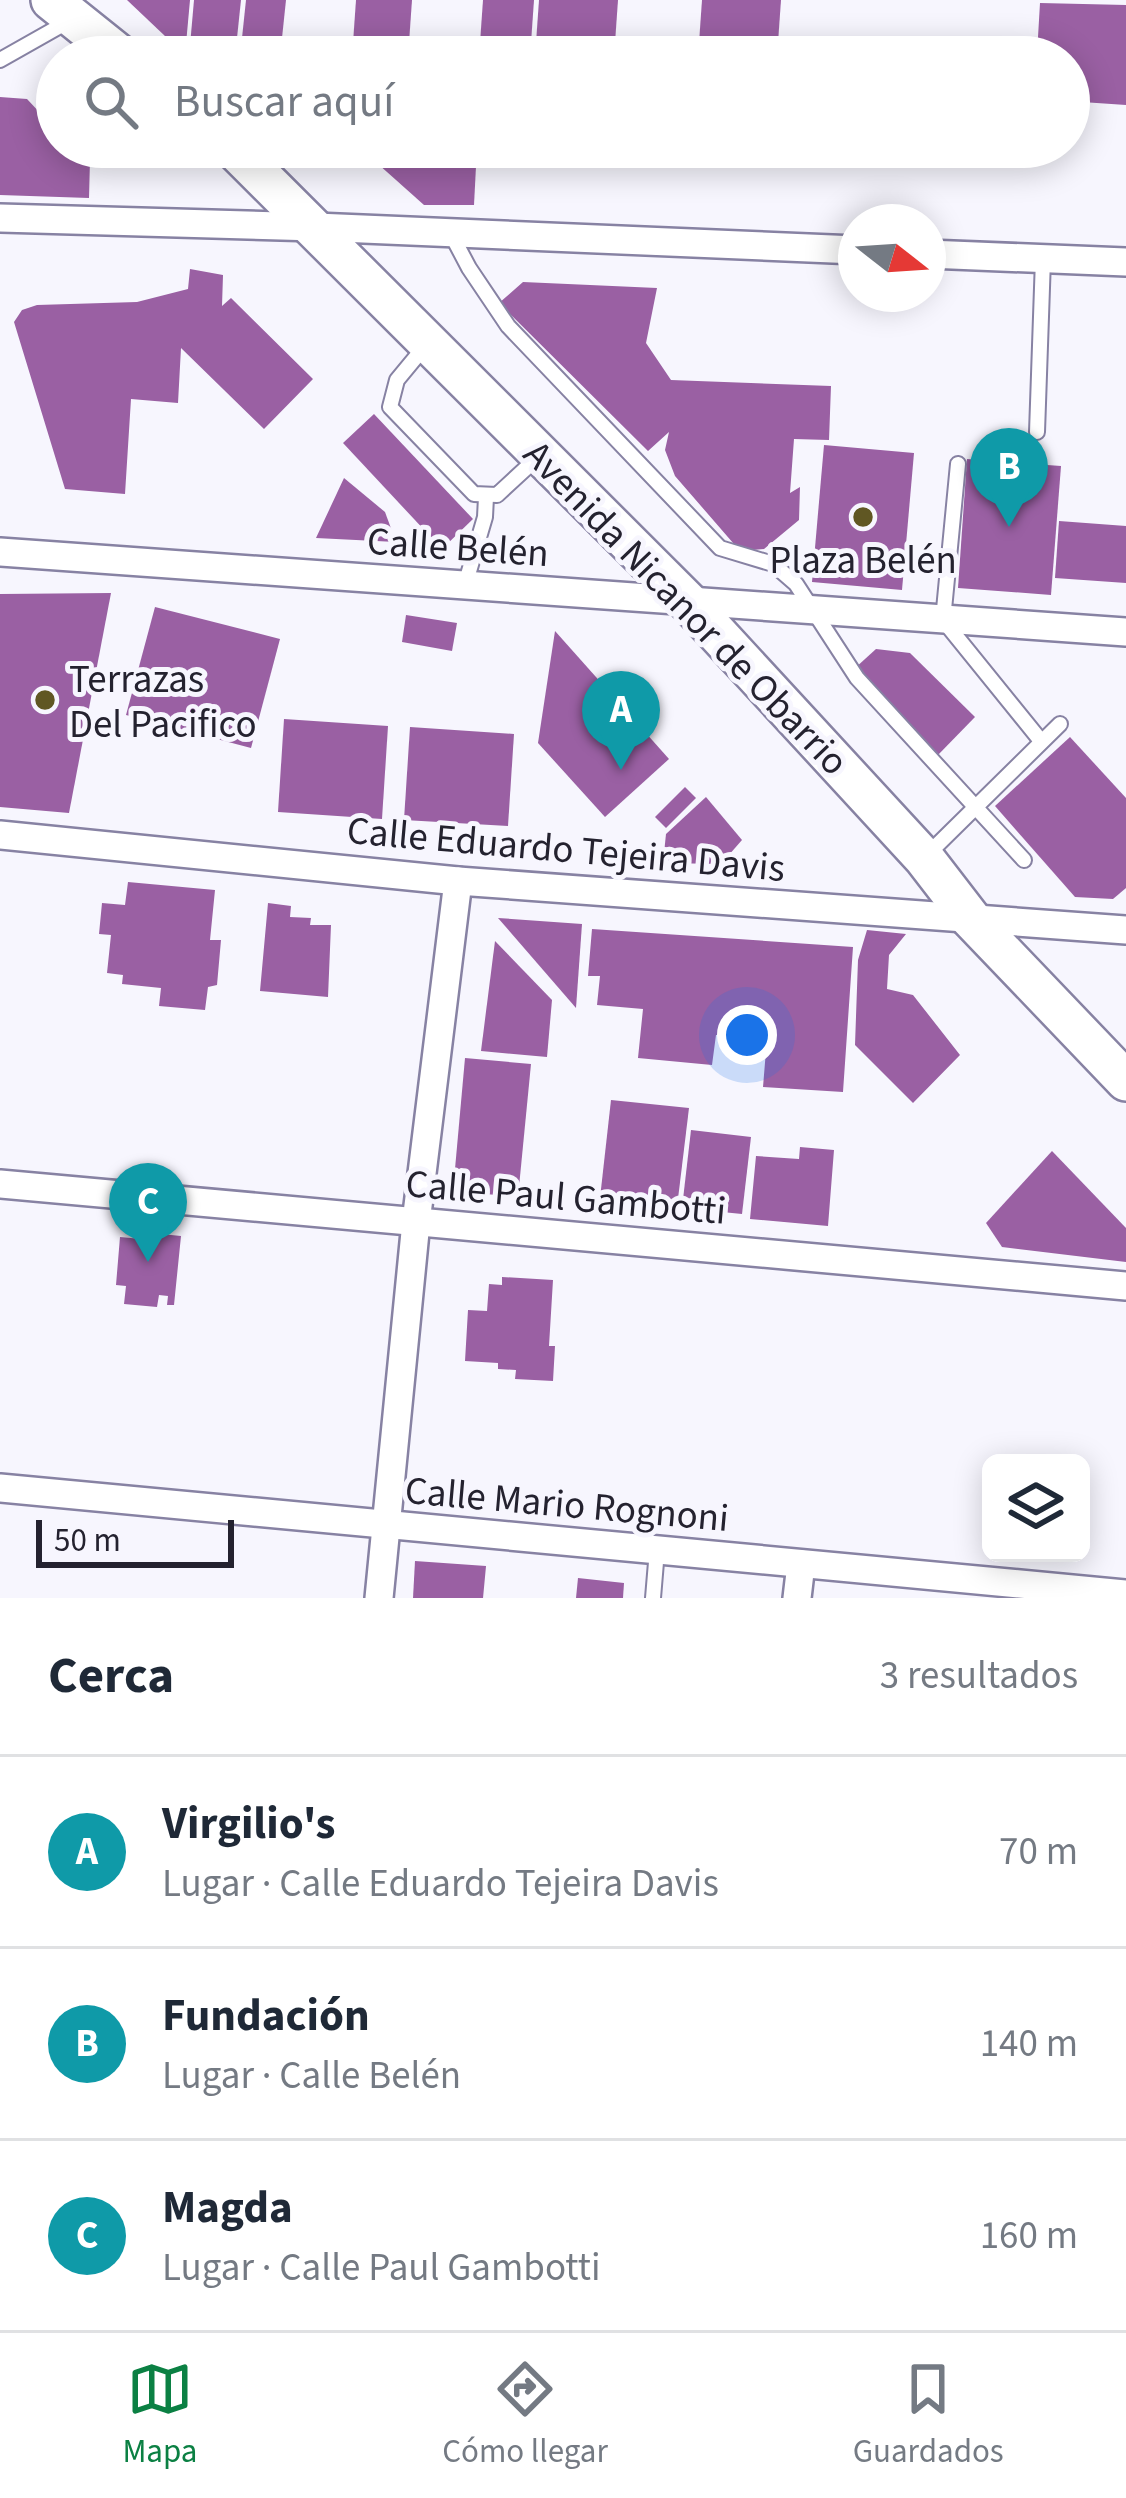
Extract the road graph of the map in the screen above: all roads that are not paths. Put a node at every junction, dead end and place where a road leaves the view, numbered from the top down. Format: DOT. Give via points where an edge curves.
graph roads {
  1 [pos="63,9"];
  2 [pos="96,36"];
  3 [pos="0,60"];
  4 [pos="254,168"];
  5 [pos="0,218"];
  6 [pos="316,227"];
  7 [pos="450,232"];
  8 [pos="838,249"];
  9 [pos="946,255"];
  10 [pos="1043,259"];
  11 [pos="1126,262"];
  12 [pos="429,341"];
  13 [pos="1037,432"];
  14 [pos="542,454"];
  15 [pos="958,464"];
  16 [pos="486,497"];
  17 [pos="0,552"];
  18 [pos="465,585"];
  19 [pos="689,603"];
  20 [pos="816,611"];
  21 [pos="943,620"];
  22 [pos="1126,632"];
  23 [pos="1060,724"];
  24 [pos="1041,741"];
  25 [pos="974,809"];
  26 [pos="0,835"];
  27 [pos="924,858"];
  28 [pos="1024,860"];
  29 [pos="458,881"];
  30 [pos="971,919"];
  31 [pos="1126,931"];
  32 [pos="1126,1081"];
  33 [pos="0,1184"];
  34 [pos="416,1222"];
  35 [pos="1126,1286"];
  36 [pos="0,1488"];
  37 [pos="386,1526"];
  38 [pos="657,1550"];
  39 [pos="801,1564"];
  40 [pos="910,1586"];
  41 [pos="1126,1594"];
  42 [pos="380,1598"];
  43 [pos="653,1598"];
  44 [pos="797,1598"];
  1 -- 2 [label="main road"];
  1 -- 3 [label="lane"];
  4 -- 6 [label="main road, Avenida Nicanor de Obarrio"];
  5 -- 6 [label="street"];
  6 -- 7 [label="street"];
  6 -- 12 [label="main road, Avenida Nicanor de Obarrio"];
  7 -- 8 [label="street"];
  7 -- 20 [label="lane" via="508,326 720,548 773,564"];
  9 -- 10 [label="street"];
  10 -- 11 [label="street"];
  10 -- 13 [label="lane"];
  12 -- 14 [label="main road, Avenida Nicanor de Obarrio"];
  12 -- 16 [label="lane" via="397,380 390,407 474,494"];
  14 -- 16 [label="lane"];
  14 -- 19 [label="main road, Avenida Nicanor de Obarrio"];
  15 -- 21 [label="lane"];
  16 -- 18 [label="lane"];
  17 -- 18 [label="street, Calle Belén"];
  18 -- 19 [label="street, Calle Belén"];
  19 -- 20 [label="street, Calle Belén"];
  19 -- 27 [label="main road, Avenida Nicanor de Obarrio"];
  20 -- 21 [label="street, Calle Belén"];
  20 -- 25 [label="lane" via="857,678"];
  21 -- 22 [label="street, Calle Belén"];
  21 -- 24 [label="lane"];
  23 -- 24 [label="lane"];
  24 -- 25 [label="lane"];
  25 -- 27 [label="lane"];
  25 -- 28 [label="lane"];
  26 -- 29 [label="street, Calle Eduardo Tejeira Davis"];
  27 -- 30 [label="main road, Avenida Nicanor de Obarrio"];
  29 -- 30 [label="street, Calle Eduardo Tejeira Davis"];
  29 -- 34 [label="street"];
  30 -- 31 [label="street, Calle Eduardo Tejeira Davis"];
  30 -- 32 [label="main road, Avenida Nicanor de Obarrio"];
  33 -- 34 [label="street, Calle Paul Gambotti"];
  34 -- 35 [label="street, Calle Paul Gambotti"];
  34 -- 37 [label="street"];
  36 -- 37 [label="street, Calle Mario Rognoni"];
  37 -- 38 [label="street, Calle Mario Rognoni"];
  37 -- 42 [label="street"];
  38 -- 39 [label="street, Calle Mario Rognoni"];
  38 -- 43 [label="lane"];
  39 -- 40 [label="street, Calle Mario Rognoni"];
  39 -- 44 [label="street"];
  40 -- 41 [label="street, Calle Mario Rognoni"];
}
